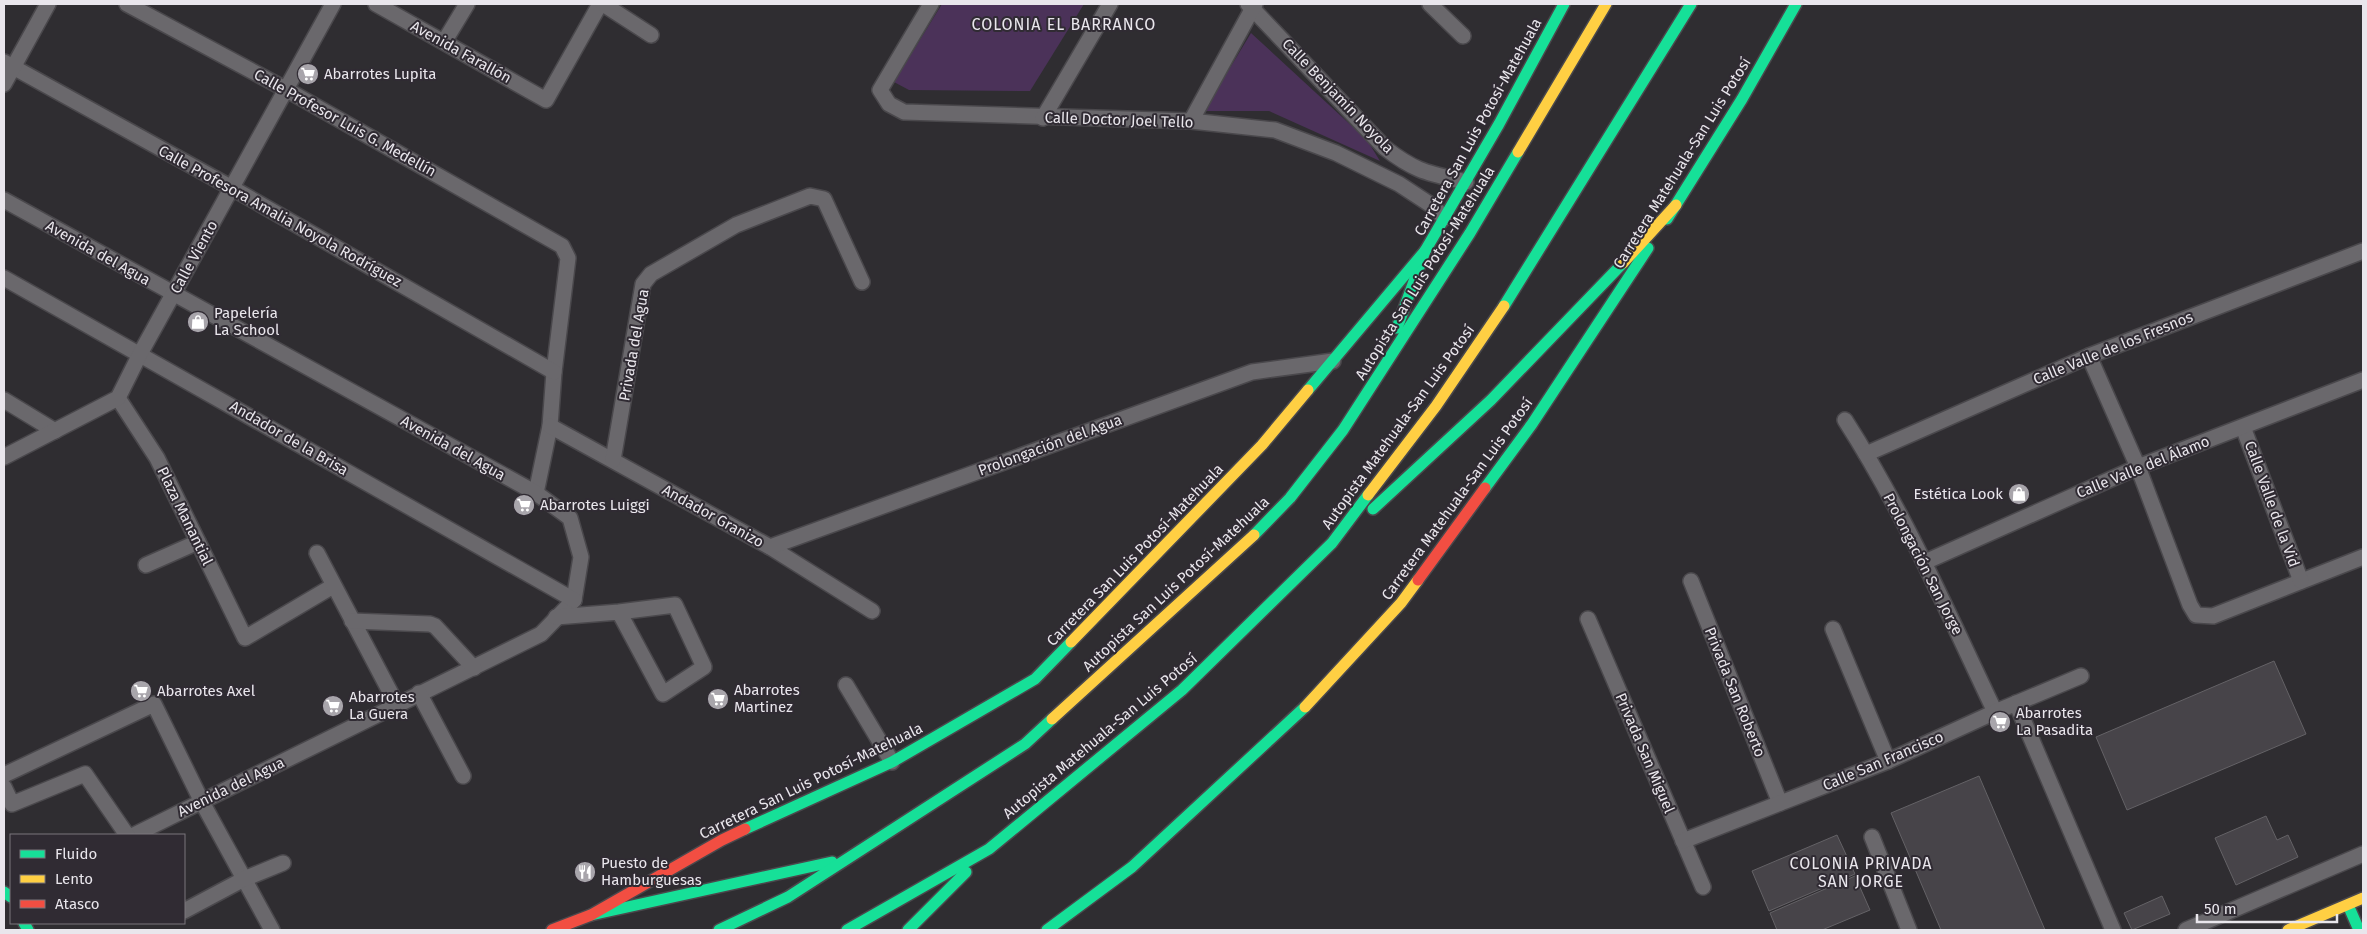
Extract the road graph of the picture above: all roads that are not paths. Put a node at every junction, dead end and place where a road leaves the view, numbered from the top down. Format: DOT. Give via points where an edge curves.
graph roads {
  1 [pos="48,4"];
  2 [pos="128,4"];
  3 [pos="333,4"];
  4 [pos="376,4"];
  5 [pos="467,4"];
  6 [pos="601,4"];
  7 [pos="932,4"];
  8 [pos="1110,4"];
  9 [pos="1430,4"];
  10 [pos="1564,4"];
  11 [pos="1606,4"];
  12 [pos="1691,4"];
  13 [pos="1796,4"];
  14 [pos="1252,5"];
  15 [pos="651,35"];
  16 [pos="1463,36"];
  17 [pos="444,42"];
  18 [pos="8,65"];
  19 [pos="4,84"];
  20 [pos="287,90"];
  21 [pos="1043,118"];
  22 [pos="1191,121"];
  23 [pos="1466,182"];
  24 [pos="232,188"];
  25 [pos="4,200"];
  26 [pos="1676,205"];
  27 [pos="1445,218"];
  28 [pos="1425,251"];
  29 [pos="2363,251"];
  30 [pos="4,278"];
  31 [pos="862,282"];
  32 [pos="173,294"];
  33 [pos="140,354"];
  34 [pos="2089,356"];
  35 [pos="1333,361"];
  36 [pos="554,372"];
  37 [pos="1381,372"];
  38 [pos="2363,380"];
  39 [pos="118,398"];
  40 [pos="4,400"];
  41 [pos="1845,420"];
  42 [pos="550,426"];
  43 [pos="2243,427"];
  44 [pos="55,431"];
  45 [pos="1866,454"];
  46 [pos="4,457"];
  47 [pos="613,460"];
  48 [pos="2138,467"];
  49 [pos="536,493"];
  50 [pos="198,542"];
  51 [pos="1332,543"];
  52 [pos="770,547"];
  53 [pos="317,554"];
  54 [pos="2363,557"];
  55 [pos="1925,562"];
  56 [pos="146,565"];
  57 [pos="1691,581"];
  58 [pos="2300,581"];
  59 [pos="333,586"];
  60 [pos="574,600"];
  61 [pos="872,611"];
  62 [pos="619,612"];
  63 [pos="556,617"];
  64 [pos="1588,620"];
  65 [pos="352,622"];
  66 [pos="1833,629"];
  67 [pos="474,668"];
  68 [pos="2081,676"];
  69 [pos="846,685"];
  70 [pos="419,693"];
  71 [pos="2016,703"];
  72 [pos="397,705"];
  73 [pos="1994,712"];
  74 [pos="1888,761"];
  75 [pos="892,762"];
  76 [pos="4,774"];
  77 [pos="463,776"];
  78 [pos="4,787"];
  79 [pos="202,802"];
  80 [pos="1780,803"];
  81 [pos="127,834"];
  82 [pos="136,834"];
  83 [pos="1872,837"];
  84 [pos="1683,841"];
  85 [pos="990,849"];
  86 [pos="2363,854"];
  87 [pos="847,859"];
  88 [pos="283,862"];
  89 [pos="244,880"];
  90 [pos="1703,887"];
  91 [pos="2363,898"];
  92 [pos="2348,905"];
  93 [pos="185,910"];
  94 [pos="591,915"];
  95 [pos="2204,927"];
  96 [pos="272,930"];
  97 [pos="552,930"];
  98 [pos="719,930"];
  99 [pos="847,930"];
  100 [pos="908,930"];
  101 [pos="1047,930"];
  102 [pos="1909,930"];
  103 [pos="2113,930"];
  104 [pos="2186,930"];
  105 [pos="2288,930"];
  106 [pos="2359,930"];
  1 -- 18 [label="street"];
  2 -- 20 [label="street, Calle Profesor Luis G. Medellín"];
  3 -- 20 [label="street, Calle Viento"];
  4 -- 17 [label="street, Avenida Farallón"];
  5 -- 17 [label="street"];
  6 -- 15 [label="street"];
  6 -- 17 [label="street, Avenida Farallón" via="546,100"];
  7 -- 21 [label="street, Calle Doctor Joel Tello" via="880,90 889,104 904,112"];
  8 -- 21 [label="street"];
  9 -- 16 [label="street"];
  10 -- 23 [label="main road, Carretera San Luis Potosí-Matehuala"];
  11 -- 37 [label="main road, Autopista San Luis Potosí-Matehuala" via="1470,233"];
  12 -- 51 [label="main road, Autopista Matehuala-San Luis Potosí" via="1521,281 1436,406"];
  13 -- 26 [label="main road, Carretera Matehuala-San Luis Potosí"];
  14 -- 22 [label="street"];
  14 -- 23 [label="street, Calle Benjamín Noyola" via="1384,148 1422,172"];
  18 -- 19 [label="street"];
  18 -- 24 [label="street, Calle Profesora Amalia Noyola Rodríguez"];
  20 -- 24 [label="street, Calle Viento"];
  20 -- 36 [label="street, Calle Profesor Luis G. Medellín" via="562,246 568,258"];
  21 -- 22 [label="street, Calle Doctor Joel Tello"];
  22 -- 27 [label="street, Calle Doctor Joel Tello" via="1275,130 1336,153 1416,193"];
  23 -- 27 [label="main road, Carretera San Luis Potosí-Matehuala"];
  24 -- 32 [label="street, Calle Viento"];
  24 -- 36 [label="street, Calle Profesora Amalia Noyola Rodríguez"];
  25 -- 32 [label="street, Avenida del Agua"];
  26 -- 51 [label="main road" via="1481,410"];
  26 -- 101 [label="main road, Carretera Matehuala-San Luis Potosí" via="1532,424 1401,603 1290,723 1132,867"];
  27 -- 28 [label="main road, Carretera San Luis Potosí-Matehuala"];
  28 -- 35 [label="main road, Carretera San Luis Potosí-Matehuala"];
  28 -- 37 [label="main road"];
  29 -- 34 [label="street, Calle Valle de los Fresnos"];
  30 -- 33 [label="street, Andador de la Brisa"];
  31 -- 47 [label="street, Privada del Agua" via="824,199 810,196 736,225 651,274 644,284"];
  32 -- 33 [label="street, Calle Viento"];
  32 -- 49 [label="street, Avenida del Agua"];
  33 -- 39 [label="street, Calle Viento"];
  33 -- 60 [label="street, Andador de la Brisa"];
  34 -- 45 [label="street, Calle Valle de los Fresnos"];
  34 -- 48 [label="street"];
  35 -- 52 [label="street, Prolongación del Agua" via="1252,372"];
  35 -- 75 [label="main road, Carretera San Luis Potosí-Matehuala" via="1262,445 1035,679"];
  36 -- 42 [label="street"];
  37 -- 87 [label="main road, Autopista San Luis Potosí-Matehuala" via="1343,430 1290,498 1178,606 1025,744"];
  38 -- 43 [label="street, Calle Valle del Álamo"];
  39 -- 44 [label="street"];
  39 -- 50 [label="street, Plaza Manantial" via="157,458"];
  40 -- 44 [label="street"];
  41 -- 45 [label="street, Prolongación San Jorge"];
  42 -- 47 [label="street, Andador Granizo"];
  42 -- 49 [label="street"];
  43 -- 48 [label="street, Calle Valle del Álamo"];
  43 -- 58 [label="street, Calle Valle de la Vid"];
  44 -- 46 [label="street"];
  45 -- 55 [label="street, Prolongación San Jorge"];
  47 -- 52 [label="street, Andador Granizo"];
  48 -- 55 [label="street, Calle Valle del Álamo"];
  48 -- 58 [label="street" via="2196,615 2213,616"];
  49 -- 60 [label="street, Avenida del Agua" via="570,518 582,557"];
  50 -- 56 [label="street"];
  50 -- 59 [label="street, Plaza Manantial" via="245,638"];
  51 -- 85 [label="main road, Autopista Matehuala-San Luis Potosí" via="1182,690"];
  52 -- 61 [label="street, Andador Granizo"];
  53 -- 59 [label="street"];
  54 -- 58 [label="street"];
  55 -- 73 [label="street, Prolongación San Jorge"];
  57 -- 80 [label="street, Privada San Roberto"];
  59 -- 65 [label="street"];
  60 -- 63 [label="street, Avenida del Agua"];
  62 -- 62 [label="street" via="675,606 704,667 663,694"];
  62 -- 63 [label="street"];
  63 -- 67 [label="street, Avenida del Agua" via="541,634"];
  64 -- 84 [label="street, Privada San Miguel"];
  65 -- 67 [label="street" via="430,624"];
  65 -- 72 [label="street"];
  66 -- 74 [label="street"];
  67 -- 70 [label="street, Avenida del Agua"];
  68 -- 71 [label="street, Calle San Francisco"];
  69 -- 75 [label="street"];
  70 -- 72 [label="street, Avenida del Agua"];
  70 -- 77 [label="street"];
  71 -- 73 [label="street, Calle San Francisco"];
  71 -- 103 [label="street"];
  72 -- 79 [label="street, Avenida del Agua"];
  73 -- 74 [label="street, Calle San Francisco"];
  74 -- 80 [label="street, Calle San Francisco"];
  75 -- 94 [label="main road, Carretera San Luis Potosí-Matehuala" via="722,840"];
  76 -- 79 [label="street" via="154,704"];
  78 -- 81 [label="street" via="12,804 85,774"];
  79 -- 82 [label="street, Avenida del Agua"];
  79 -- 89 [label="street"];
  80 -- 84 [label="street, Calle San Francisco"];
  83 -- 102 [label="street"];
  84 -- 90 [label="street, Privada San Miguel"];
  85 -- 99 [label="main road, Autopista Matehuala-San Luis Potosí"];
  85 -- 100 [label="main road"];
  86 -- 95 [label="street"];
  87 -- 94 [label="main road"];
  87 -- 98 [label="main road, Autopista San Luis Potosí-Matehuala" via="788,897"];
  88 -- 89 [label="street"];
  89 -- 93 [label="street"];
  89 -- 96 [label="street"];
  91 -- 92 [label="main road"];
  92 -- 105 [label="main road"];
  92 -- 106 [label="main road"];
  94 -- 97 [label="main road, Carretera San Luis Potosí-Matehuala"];
  95 -- 104 [label="street"];
}
